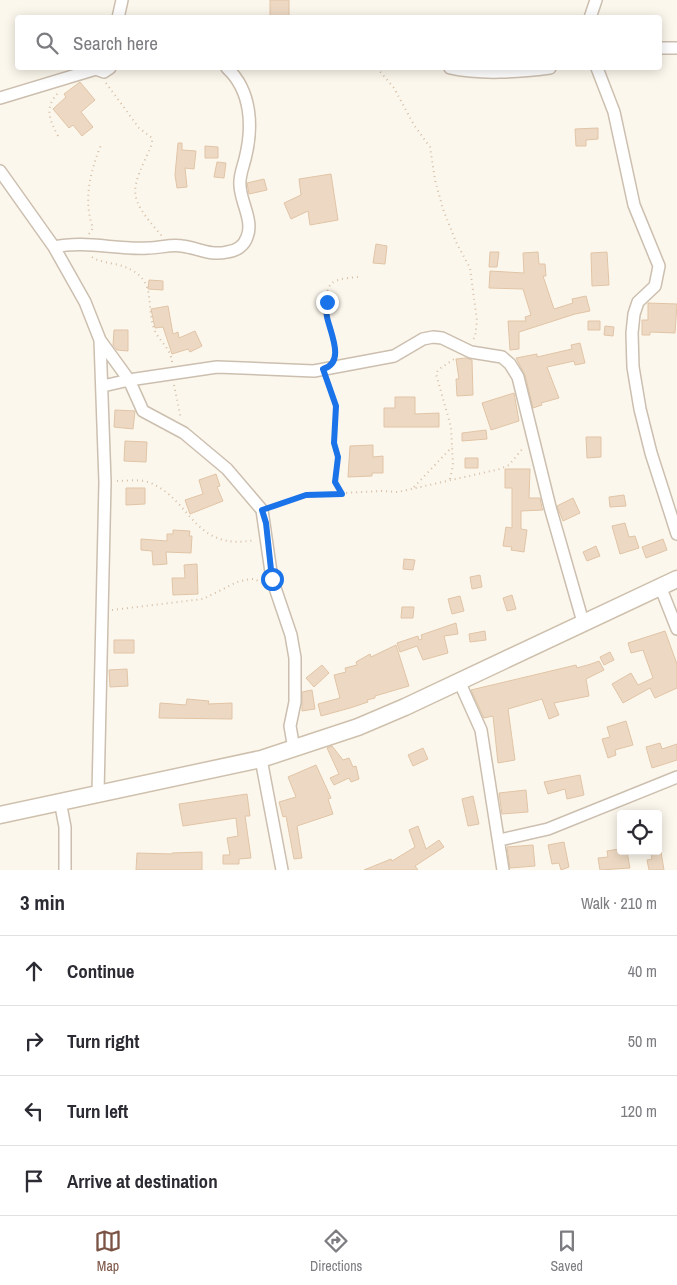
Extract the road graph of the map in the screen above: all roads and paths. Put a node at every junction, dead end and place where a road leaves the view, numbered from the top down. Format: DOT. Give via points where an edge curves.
graph roads {
  1 [pos="122,0"];
  2 [pos="596,0"];
  3 [pos="119,15"];
  4 [pos="591,15"];
  5 [pos="662,48"];
  6 [pos="677,48"];
  7 [pos="100,70"];
  8 [pos="105,70"];
  9 [pos="229,70"];
  10 [pos="379,70"];
  11 [pos="463,70"];
  12 [pos="517,70"];
  13 [pos="598,70"];
  14 [pos="65,79"];
  15 [pos="0,98"];
  16 [pos="58,136"];
  17 [pos="101,145"];
  18 [pos="0,171"];
  19 [pos="81,243"];
  20 [pos="170,245"];
  21 [pos="54,247"];
  22 [pos="358,277"];
  23 [pos="100,340"];
  24 [pos="466,350"];
  25 [pos="325,369"];
  26 [pos="172,375"];
  27 [pos="129,380"];
  28 [pos="103,386"];
  29 [pos="184,433"];
  30 [pos="533,435"];
  31 [pos="452,447"];
  32 [pos="450,479"];
  33 [pos="105,482"];
  34 [pos="412,489"];
  35 [pos="342,494"];
  36 [pos="262,510"];
  37 [pos="677,534"];
  38 [pos="267,538"];
  39 [pos="677,579"];
  40 [pos="660,586"];
  41 [pos="275,589"];
  42 [pos="672,601"];
  43 [pos="101,610"];
  44 [pos="583,622"];
  45 [pos="677,629"];
  46 [pos="459,682"];
  47 [pos="294,749"];
  48 [pos="261,759"];
  49 [pos="677,777"];
  50 [pos="98,793"];
  51 [pos="60,802"];
  52 [pos="0,815"];
  53 [pos="500,840"];
  54 [pos="65,870"];
  55 [pos="282,870"];
  56 [pos="503,870"];
  1 -- 3 [label="street"];
  2 -- 4 [label="street"];
  5 -- 6 [label="street"];
  7 -- 14 [label="street"];
  8 -- 20 [label="path" via="139,128 152,138 139,170 136,200 142,213"];
  9 -- 20 [label="street" via="237,79 249,111 249,144 240,185 248,236 241,247 227,252 212,253"];
  10 -- 24 [label="path" via="394,88 430,147 434,180 443,209 470,268 477,321 475,336"];
  11 -- 12 [label="street"];
  13 -- 37 [label="street" via="616,118 634,205 659,266 655,286 638,302 634,314 633,367 651,453"];
  14 -- 15 [label="street"];
  14 -- 16 [label="path" via="48,110"];
  17 -- 19 [label="path" via="92,168 87,209 93,228"];
  18 -- 21 [label="street"];
  19 -- 20 [label="street" via="149,248"];
  19 -- 21 [label="street"];
  19 -- 26 [label="path" via="97,260 127,268 143,278 149,292 155,331 169,350"];
  21 -- 23 [label="street" via="86,302"];
  22 -- 25 [label="path" via="339,280 327,292 326,314 335,354 333,363"];
  23 -- 27 [label="street"];
  23 -- 28 [label="street"];
  24 -- 25 [label="street" via="433,337 423,339 394,356"];
  24 -- 30 [label="street" via="502,357 510,364 518,377"];
  24 -- 31 [label="path" via="436,374 451,427"];
  25 -- 26 [label="street" via="217,368"];
  25 -- 35 [label="path" via="336,406 334,443 338,457 335,482"];
  26 -- 27 [label="street"];
  26 -- 29 [label="path"];
  27 -- 28 [label="street"];
  27 -- 29 [label="street" via="143,411"];
  28 -- 33 [label="street"];
  29 -- 36 [label="street" via="227,469"];
  30 -- 32 [label="path" via="509,465"];
  30 -- 44 [label="street"];
  31 -- 32 [label="path"];
  31 -- 34 [label="path"];
  32 -- 34 [label="path"];
  33 -- 38 [label="path" via="146,481 156,486 180,504 197,526 216,538 232,542"];
  33 -- 43 [label="street"];
  34 -- 35 [label="path"];
  35 -- 36 [label="path" via="306,495"];
  36 -- 38 [label="street"];
  38 -- 41 [label="street"];
  39 -- 40 [label="main road"];
  40 -- 42 [label="street"];
  40 -- 44 [label="main road"];
  41 -- 43 [label="path" via="250,579 203,599"];
  41 -- 47 [label="street" via="291,635 295,658 295,702 290,726"];
  42 -- 45 [label="street"];
  43 -- 50 [label="street"];
  44 -- 46 [label="main road"];
  46 -- 47 [label="main road" via="358,728"];
  46 -- 53 [label="street" via="481,730"];
  47 -- 48 [label="main road"];
  48 -- 50 [label="main road"];
  48 -- 55 [label="street"];
  49 -- 53 [label="street" via="548,829"];
  50 -- 51 [label="main road"];
  51 -- 52 [label="main road"];
  51 -- 54 [label="street" via="65,827"];
  53 -- 56 [label="street"];
}
